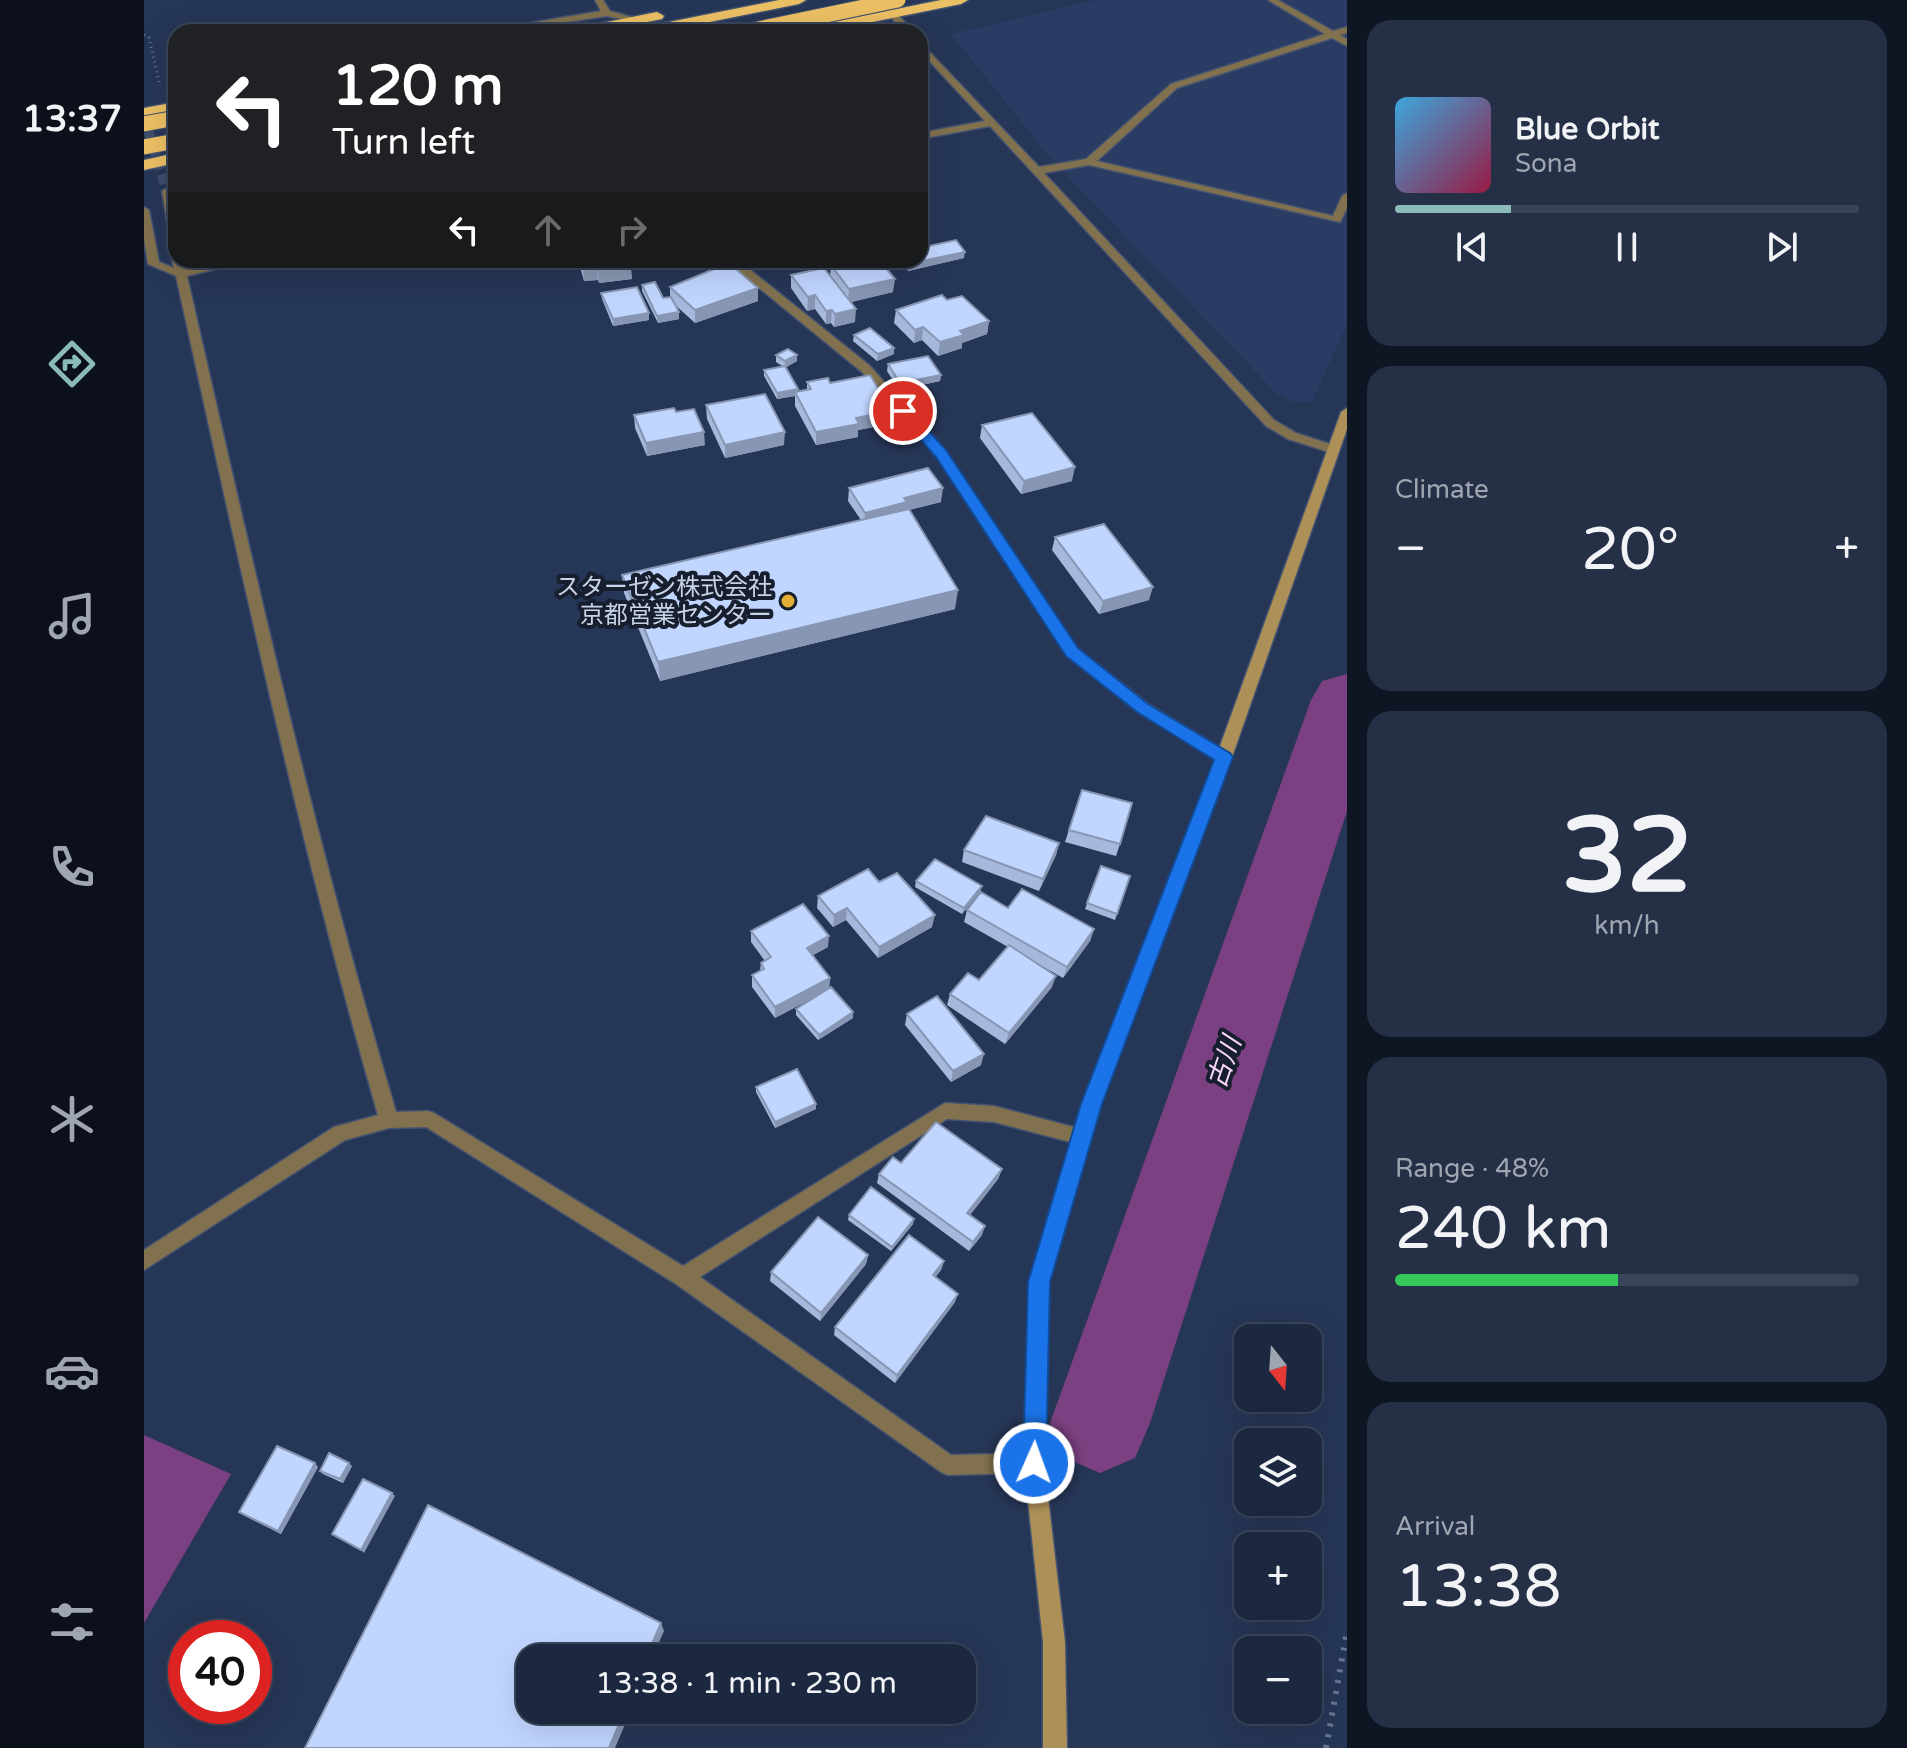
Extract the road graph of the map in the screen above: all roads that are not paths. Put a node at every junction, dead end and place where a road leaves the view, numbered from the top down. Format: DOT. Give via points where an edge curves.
graph roads {
  1 [pos="599,0"];
  2 [pos="735,0"];
  3 [pos="799,0"];
  4 [pos="879,0"];
  5 [pos="898,0"];
  6 [pos="961,0"];
  7 [pos="1272,0"];
  8 [pos="607,13"];
  9 [pos="891,14"];
  10 [pos="535,24"];
  11 [pos="633,24"];
  12 [pos="645,24"];
  13 [pos="650,24"];
  14 [pos="782,24"];
  15 [pos="842,24"];
  16 [pos="901,24"];
  17 [pos="1347,30"];
  18 [pos="1333,34"];
  19 [pos="1347,43"];
  20 [pos="928,54"];
  21 [pos="168,111"];
  22 [pos="144,112"];
  23 [pos="168,113"];
  24 [pos="991,123"];
  25 [pos="144,124"];
  26 [pos="928,135"];
  27 [pos="168,142"];
  28 [pos="144,147"];
  29 [pos="168,160"];
  30 [pos="1089,162"];
  31 [pos="144,165"];
  32 [pos="1036,171"];
  33 [pos="167,191"];
  34 [pos="1347,196"];
  35 [pos="168,197"];
  36 [pos="144,210"];
  37 [pos="168,266"];
  38 [pos="179,268"];
  39 [pos="741,268"];
  40 [pos="1347,412"];
  41 [pos="1332,449"];
  42 [pos="1224,757"];
  43 [pos="389,1120"];
  44 [pos="1082,1137"];
  45 [pos="144,1261"];
  46 [pos="683,1277"];
  47 [pos="1034,1463"];
  48 [pos="1055,1748"];
  1 -- 8 [label="street"];
  2 -- 12 [label="highway"];
  3 -- 13 [label="highway"];
  4 -- 9 [label="street"];
  5 -- 14 [label="highway, bridge"];
  6 -- 9 [label="highway"];
  7 -- 18 [label="street"];
  8 -- 10 [label="street"];
  8 -- 11 [label="street"];
  9 -- 15 [label="highway"];
  9 -- 16 [label="street"];
  17 -- 18 [label="street"];
  18 -- 19 [label="street"];
  18 -- 30 [label="street" via="1174,86"];
  20 -- 24 [label="street"];
  21 -- 22 [label="highway"];
  23 -- 25 [label="highway, bridge"];
  24 -- 26 [label="street"];
  24 -- 32 [label="street"];
  27 -- 28 [label="highway, bridge"];
  29 -- 31 [label="highway"];
  30 -- 32 [label="street"];
  30 -- 34 [label="street" via="1336,220"];
  32 -- 41 [label="street" via="1270,423"];
  33 -- 35 [label="street"];
  36 -- 37 [label="street" via="154,264"];
  38 -- 43 [label="street" via="344,967"];
  39 -- 42 [label="street" via="866,369 941,454 1072,652 1143,708"];
  40 -- 41 [label="street"];
  41 -- 42 [label="street"];
  42 -- 44 [label="street"];
  43 -- 45 [label="street" via="340,1133"];
  43 -- 46 [label="street" via="428,1119"];
  44 -- 46 [label="street" via="994,1114 945,1111"];
  44 -- 47 [label="street" via="1039,1282"];
  46 -- 47 [label="street" via="948,1465"];
  47 -- 48 [label="street" via="1054,1642"];
}
